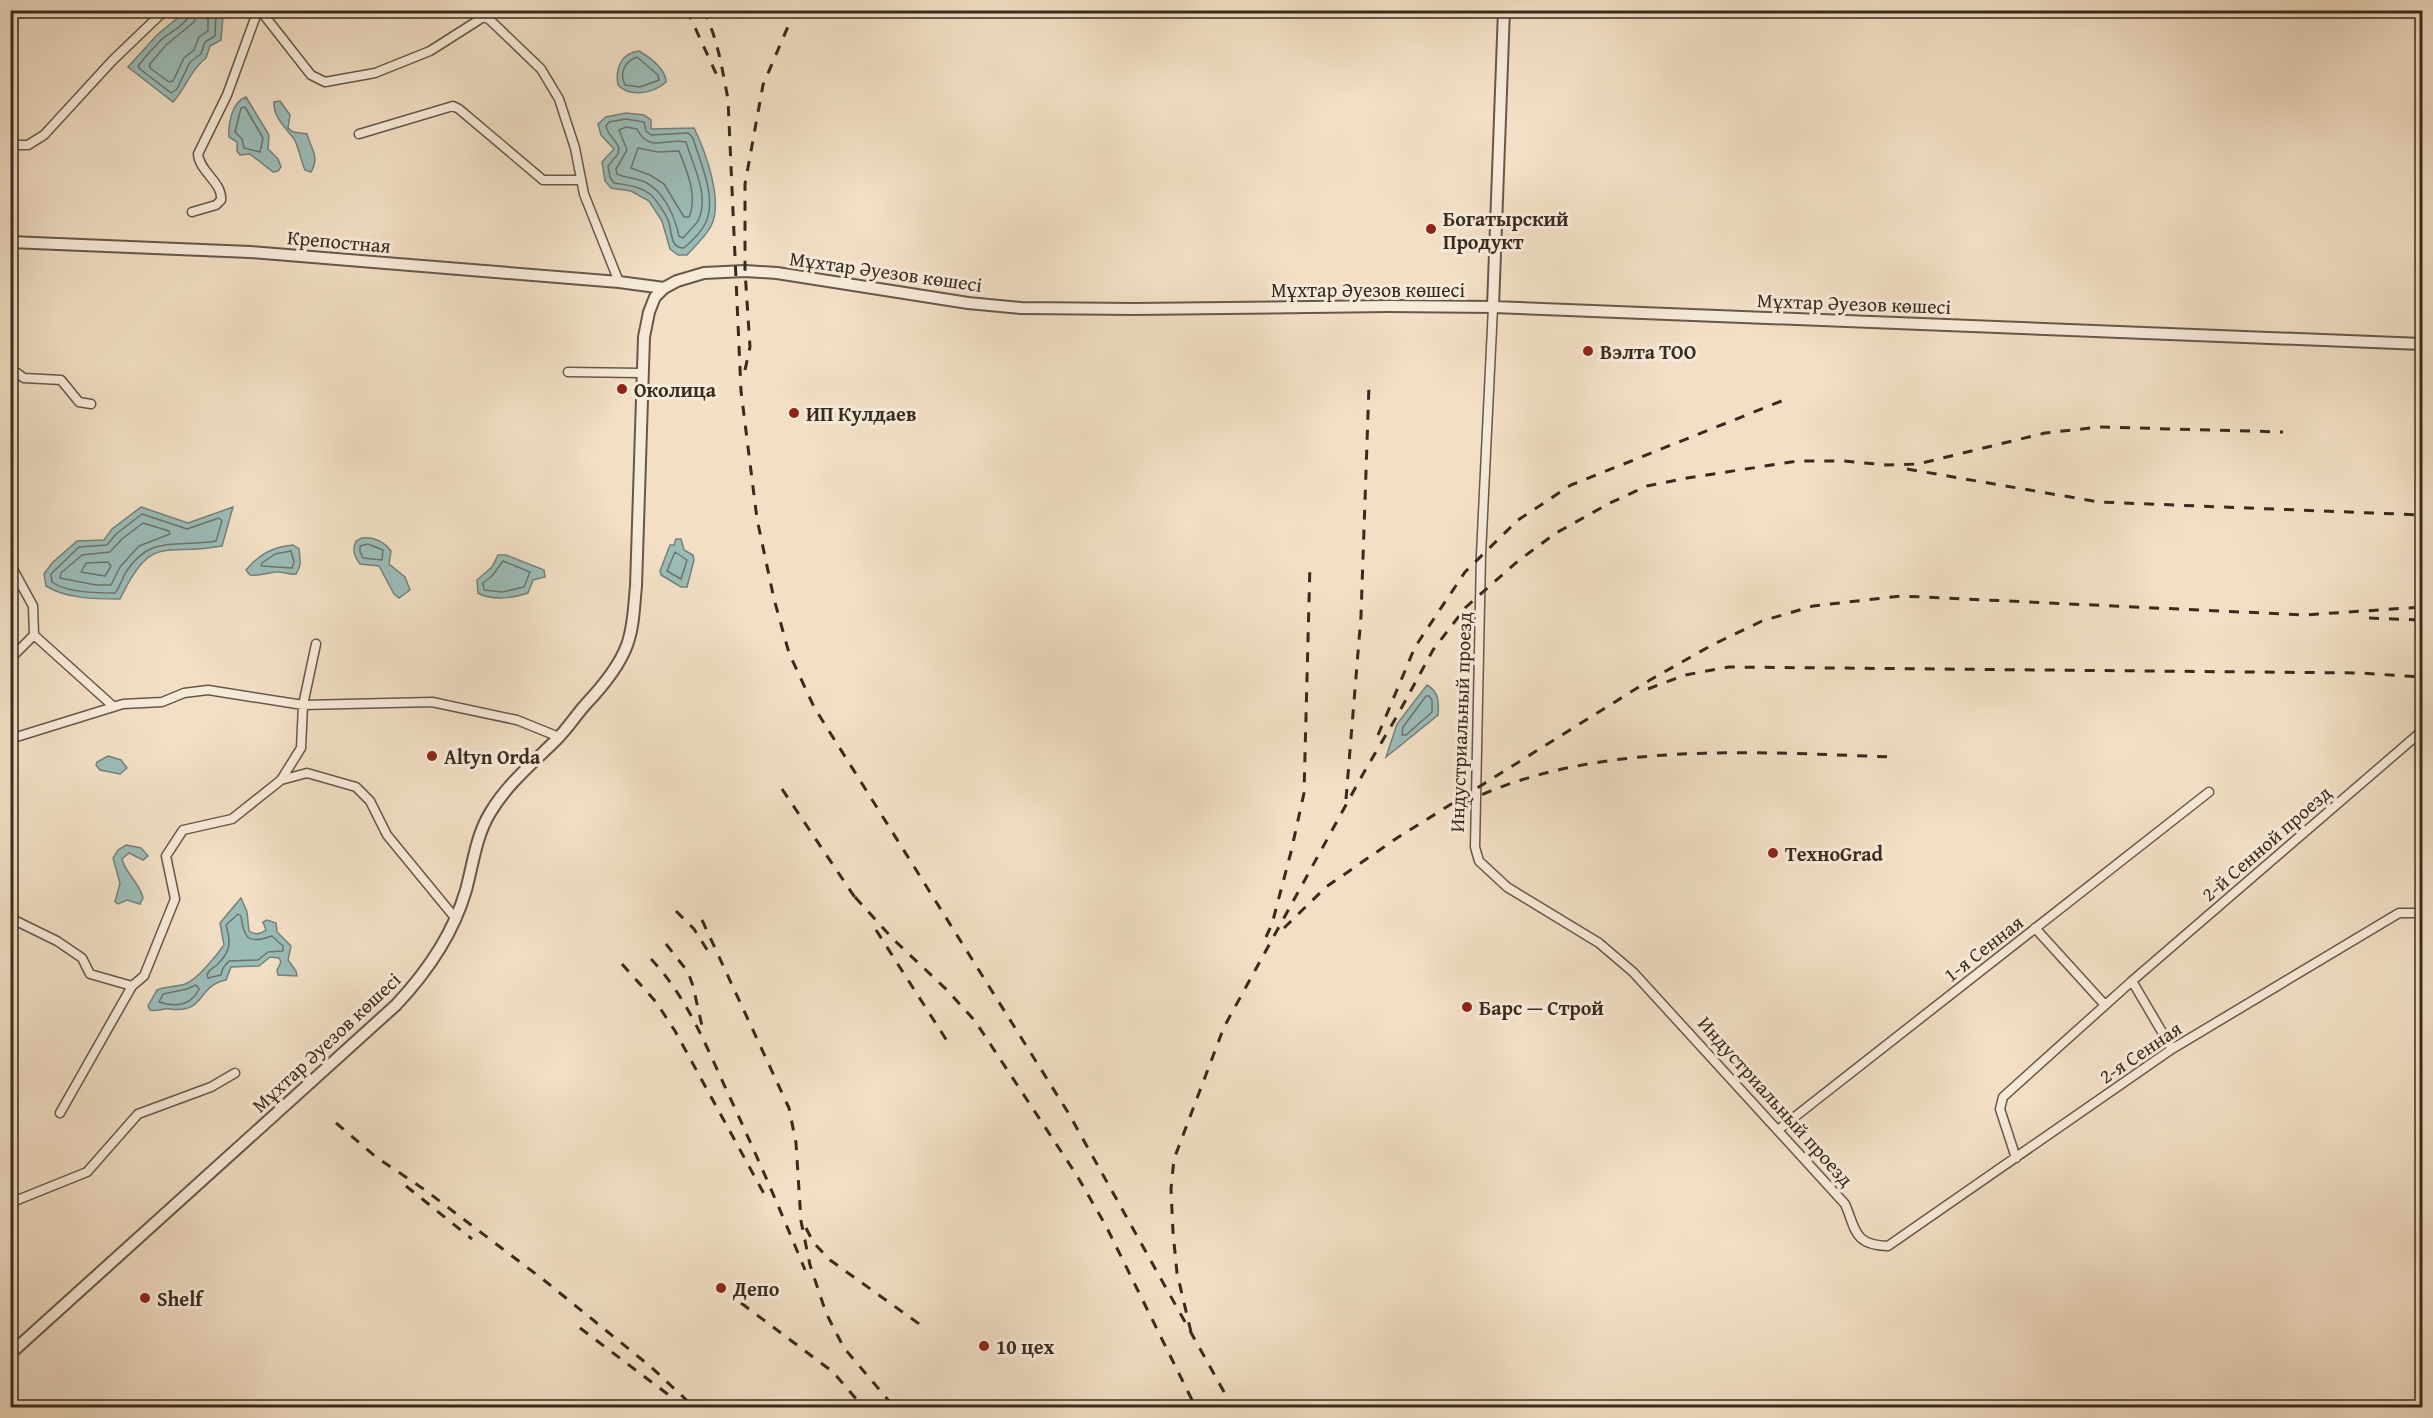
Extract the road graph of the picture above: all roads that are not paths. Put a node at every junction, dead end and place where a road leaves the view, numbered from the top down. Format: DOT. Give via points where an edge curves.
graph roads {
  1 [pos="165,10"];
  2 [pos="259,10"];
  3 [pos="1504,10"];
  4 [pos="481,13"];
  5 [pos="359,134"];
  6 [pos="10,146"];
  7 [pos="581,180"];
  8 [pos="192,212"];
  9 [pos="10,242"];
  10 [pos="619,282"];
  11 [pos="664,288"];
  12 [pos="1493,307"];
  13 [pos="2422,344"];
  14 [pos="10,368"];
  15 [pos="568,372"];
  16 [pos="641,373"];
  17 [pos="91,404"];
  18 [pos="10,564"];
  19 [pos="34,635"];
  20 [pos="316,644"];
  21 [pos="10,659"];
  22 [pos="303,705"];
  23 [pos="114,706"];
  24 [pos="2422,731"];
  25 [pos="559,737"];
  26 [pos="10,739"];
  27 [pos="280,780"];
  28 [pos="2209,792"];
  29 [pos="2422,913"];
  30 [pos="10,918"];
  31 [pos="456,919"];
  32 [pos="2035,928"];
  33 [pos="2132,981"];
  34 [pos="132,986"];
  35 [pos="2105,1005"];
  36 [pos="2172,1049"];
  37 [pos="236,1073"];
  38 [pos="60,1113"];
  39 [pos="1778,1130"];
  40 [pos="2016,1158"];
  41 [pos="10,1203"];
  42 [pos="1888,1246"];
  43 [pos="10,1354"];
  1 -- 6 [label="street" via="44,135 28,145"];
  2 -- 4 [label="street" via="311,75 325,82 375,73 430,51"];
  2 -- 8 [label="street" via="227,95 198,154 221,193 221,200"];
  3 -- 12 [label="street, Индустриальный проезд"];
  4 -- 7 [label="street" via="542,69 559,99"];
  5 -- 7 [label="street" via="453,106 543,180"];
  7 -- 10 [label="street"];
  9 -- 10 [label="street, Крепостная" via="250,252"];
  10 -- 11 [label="street, Крепостная"];
  11 -- 12 [label="street, Мұхтар Әуезов көшесі" via="704,273 745,271 1022,308"];
  11 -- 16 [label="street, Мұхтар Әуезов көшесі" via="649,312"];
  12 -- 13 [label="street, Мұхтар Әуезов көшесі"];
  12 -- 39 [label="street, Индустриальный проезд" via="1481,555 1474,798 1477,856 1507,887 1619,958"];
  14 -- 17 [label="street" via="24,378 61,380 79,402"];
  15 -- 16 [label="street"];
  16 -- 25 [label="street, Мұхтар Әуезов көшесі" via="636,586 631,632 609,677"];
  18 -- 19 [label="street" via="33,606"];
  19 -- 21 [label="street"];
  19 -- 23 [label="street"];
  20 -- 22 [label="street"];
  22 -- 23 [label="street" via="208,690 184,693 162,702"];
  22 -- 25 [label="street" via="432,702 517,720"];
  22 -- 27 [label="street" via="301,748"];
  23 -- 26 [label="street"];
  24 -- 33 [label="street, 2-й Сенной проезд"];
  25 -- 31 [label="street, Мұхтар Әуезов көшесі" via="518,779 482,827"];
  27 -- 31 [label="street" via="307,773 356,788 370,801 387,835"];
  27 -- 34 [label="street" via="232,819 183,830 166,856 175,899 144,976"];
  28 -- 32 [label="street, 1-я Сенная"];
  29 -- 36 [label="street, 2-я Сенная" via="2399,913"];
  30 -- 34 [label="street" via="82,958 90,974"];
  31 -- 43 [label="street, Мұхтар Әуезов көшесі" via="427,971 396,1005"];
  32 -- 35 [label="street"];
  32 -- 39 [label="street, 1-я Сенная"];
  33 -- 35 [label="street, 2-й Сенной проезд"];
  33 -- 36 [label="street"];
  34 -- 38 [label="street"];
  35 -- 40 [label="street, 2-й Сенной проезд" via="2001,1101 2000,1109"];
  36 -- 40 [label="street, 2-я Сенная"];
  37 -- 41 [label="street" via="212,1087 138,1114 87,1172"];
  39 -- 42 [label="street, Индустриальный проезд" via="1845,1204 1860,1239"];
  40 -- 42 [label="street, 2-я Сенная"];
}
